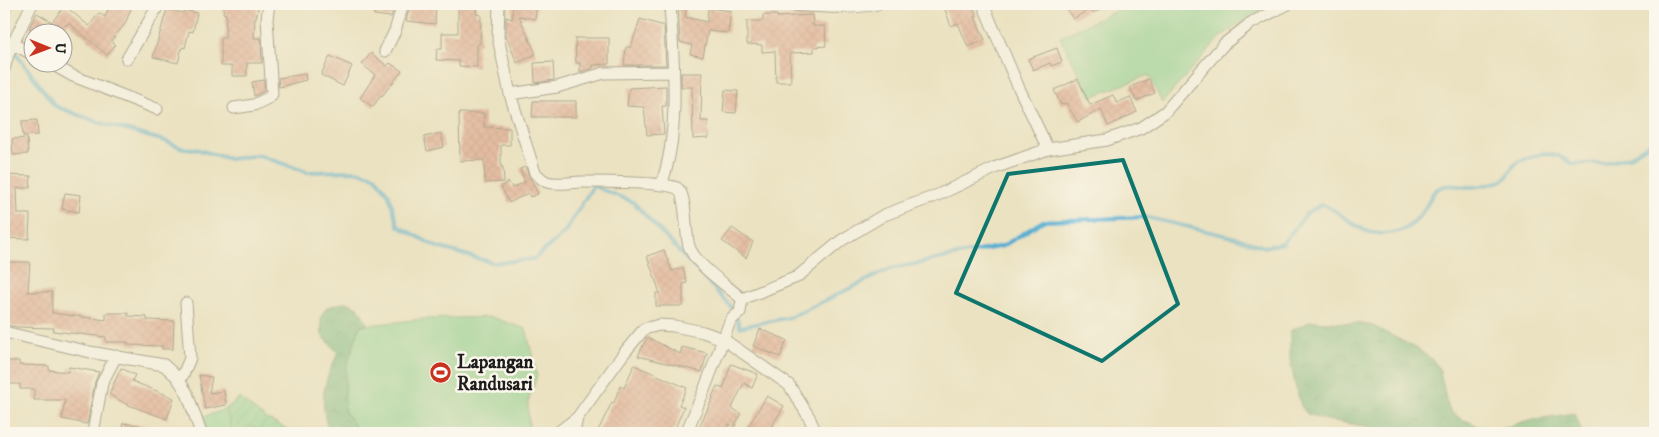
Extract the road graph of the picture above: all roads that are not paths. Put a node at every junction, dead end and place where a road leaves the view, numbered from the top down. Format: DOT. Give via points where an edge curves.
graph roads {
  1 [pos="32,4"];
  2 [pos="160,4"];
  3 [pos="269,4"];
  4 [pos="404,4"];
  5 [pos="499,4"];
  6 [pos="670,4"];
  7 [pos="770,4"];
  8 [pos="877,4"];
  9 [pos="984,4"];
  10 [pos="1288,4"];
  11 [pos="12,45"];
  12 [pos="22,50"];
  13 [pos="385,51"];
  14 [pos="127,59"];
  15 [pos="4,69"];
  16 [pos="66,72"];
  17 [pos="673,72"];
  18 [pos="510,94"];
  19 [pos="234,108"];
  20 [pos="157,109"];
  21 [pos="1048,149"];
  22 [pos="661,185"];
  23 [pos="742,299"];
  24 [pos="186,303"];
  25 [pos="4,332"];
  26 [pos="723,339"];
  27 [pos="116,356"];
  28 [pos="177,377"];
  29 [pos="578,418"];
  30 [pos="93,433"];
  31 [pos="200,433"];
  32 [pos="557,433"];
  33 [pos="574,433"];
  34 [pos="686,433"];
  35 [pos="816,433"];
  1 -- 11 [label="street"];
  2 -- 14 [label="street"];
  3 -- 19 [label="street" via="272,94 254,105"];
  4 -- 13 [label="street"];
  5 -- 18 [label="street" via="498,37"];
  6 -- 17 [label="street"];
  7 -- 8 [label="street" via="840,7"];
  9 -- 21 [label="street"];
  10 -- 21 [label="street" via="1251,23 1224,44 1165,112 1141,128 1108,140"];
  11 -- 12 [label="street"];
  11 -- 15 [label="street"];
  16 -- 20 [label="street"];
  17 -- 18 [label="street" via="604,73 557,87"];
  17 -- 22 [label="street" via="668,161"];
  18 -- 22 [label="street" via="535,173 541,178 552,183"];
  21 -- 23 [label="street" via="884,215 842,240 797,277"];
  22 -- 23 [label="street" via="675,187 682,194 692,255"];
  23 -- 26 [label="street"];
  24 -- 28 [label="street" via="190,358 183,375"];
  25 -- 27 [label="street"];
  26 -- 29 [label="street" via="674,326 659,325 644,330"];
  26 -- 34 [label="street"];
  26 -- 35 [label="street" via="789,385"];
  27 -- 28 [label="street" via="164,365"];
  27 -- 30 [label="street" via="102,383"];
  28 -- 31 [label="street" via="187,393"];
  29 -- 32 [label="street"];
  29 -- 33 [label="street"];
}
